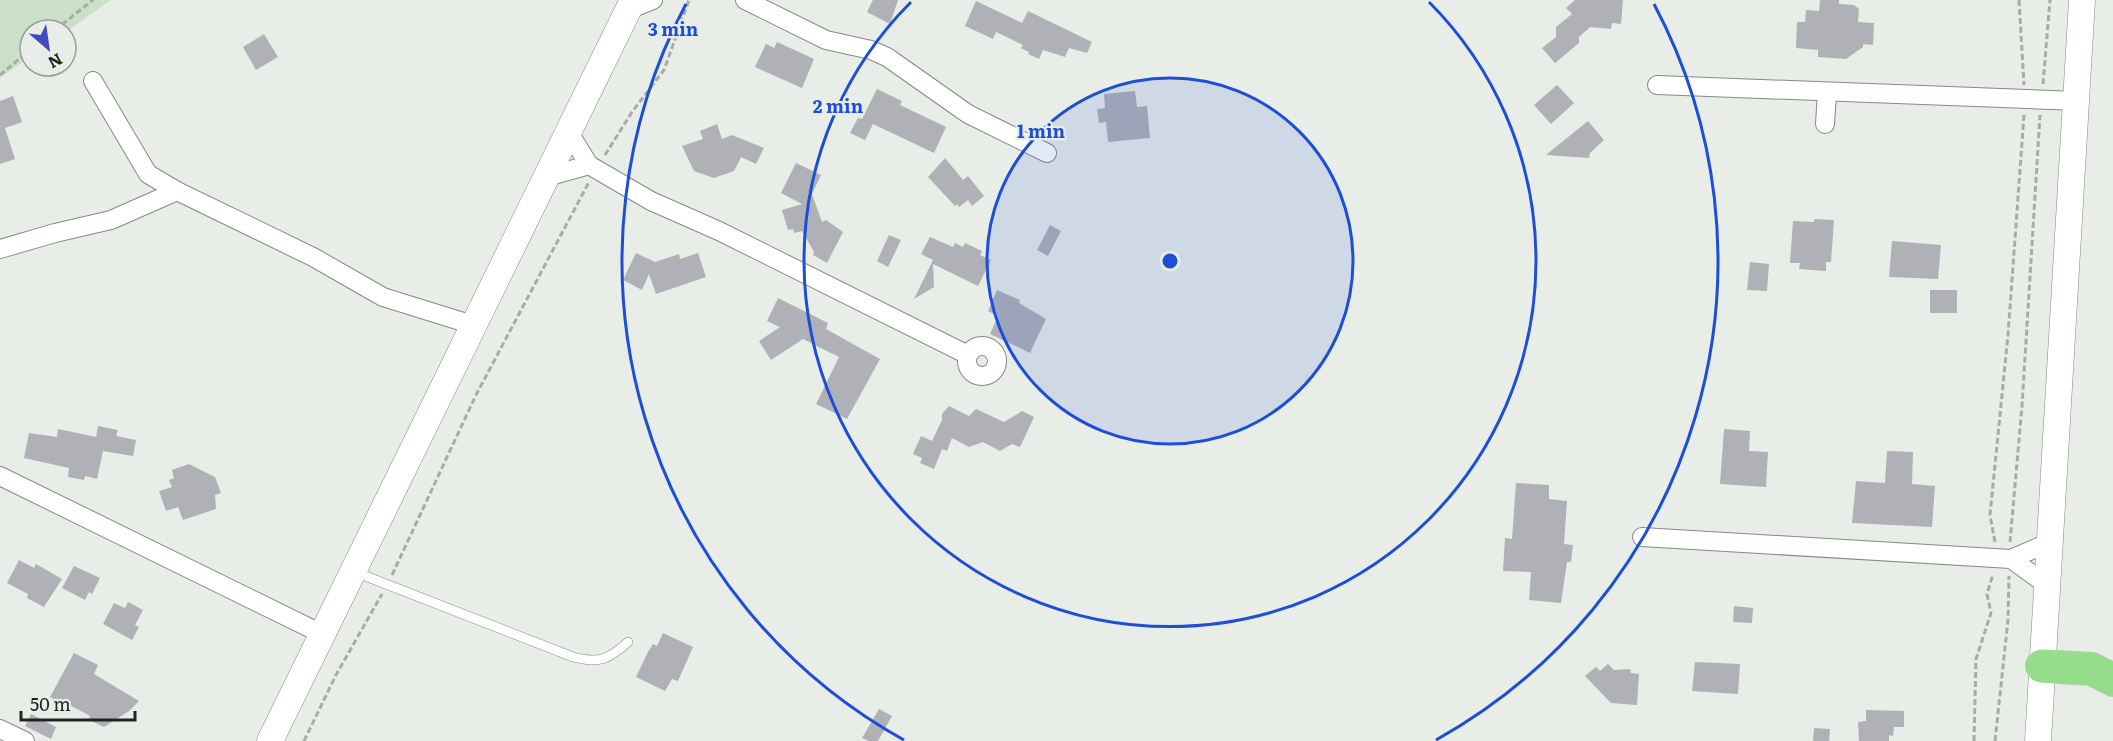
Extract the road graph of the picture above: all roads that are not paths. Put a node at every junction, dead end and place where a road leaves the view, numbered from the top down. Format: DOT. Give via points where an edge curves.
graph roads {
  1 [pos="653,0"];
  2 [pos="745,0"];
  3 [pos="2082,0"];
  4 [pos="631,5"];
  5 [pos="93,81"];
  6 [pos="1658,85"];
  7 [pos="1827,93"];
  8 [pos="2077,101"];
  9 [pos="1825,124"];
  10 [pos="568,131"];
  11 [pos="1047,153"];
  12 [pos="592,167"];
  13 [pos="546,177"];
  14 [pos="177,191"];
  15 [pos="0,249"];
  16 [pos="473,326"];
  17 [pos="968,355"];
  18 [pos="0,476"];
  19 [pos="1642,537"];
  20 [pos="2048,543"];
  21 [pos="2006,559"];
  22 [pos="353,572"];
  23 [pos="2047,585"];
  24 [pos="322,634"];
  25 [pos="628,642"];
  26 [pos="2113,650"];
  27 [pos="2042,659"];
  28 [pos="2113,680"];
  29 [pos="0,729"];
  30 [pos="25,741"];
  31 [pos="270,741"];
  32 [pos="2038,741"];
  1 -- 4 [label="street"];
  2 -- 11 [label="street" via="826,40 887,57 968,114"];
  3 -- 8 [label="street"];
  4 -- 10 [label="street"];
  5 -- 14 [label="street" via="145,171"];
  6 -- 7 [label="street"];
  7 -- 8 [label="street"];
  7 -- 9 [label="street"];
  8 -- 20 [label="street"];
  10 -- 12 [label="street"];
  10 -- 13 [label="street"];
  12 -- 13 [label="street"];
  12 -- 17 [label="street" via="651,201"];
  13 -- 16 [label="street"];
  14 -- 15 [label="street" via="111,220"];
  14 -- 16 [label="street" via="313,256 383,297"];
  16 -- 22 [label="street"];
  18 -- 24 [label="street"];
  19 -- 21 [label="street"];
  20 -- 21 [label="street"];
  20 -- 23 [label="street"];
  21 -- 23 [label="street"];
  22 -- 24 [label="street"];
  22 -- 25 [label="lane" via="573,657 608,658"];
  23 -- 27 [label="street"];
  24 -- 31 [label="street"];
  26 -- 27 [label="highway"];
  27 -- 28 [label="highway" via="2092,669"];
  27 -- 32 [label="street"];
  29 -- 30 [label="street"];
}
